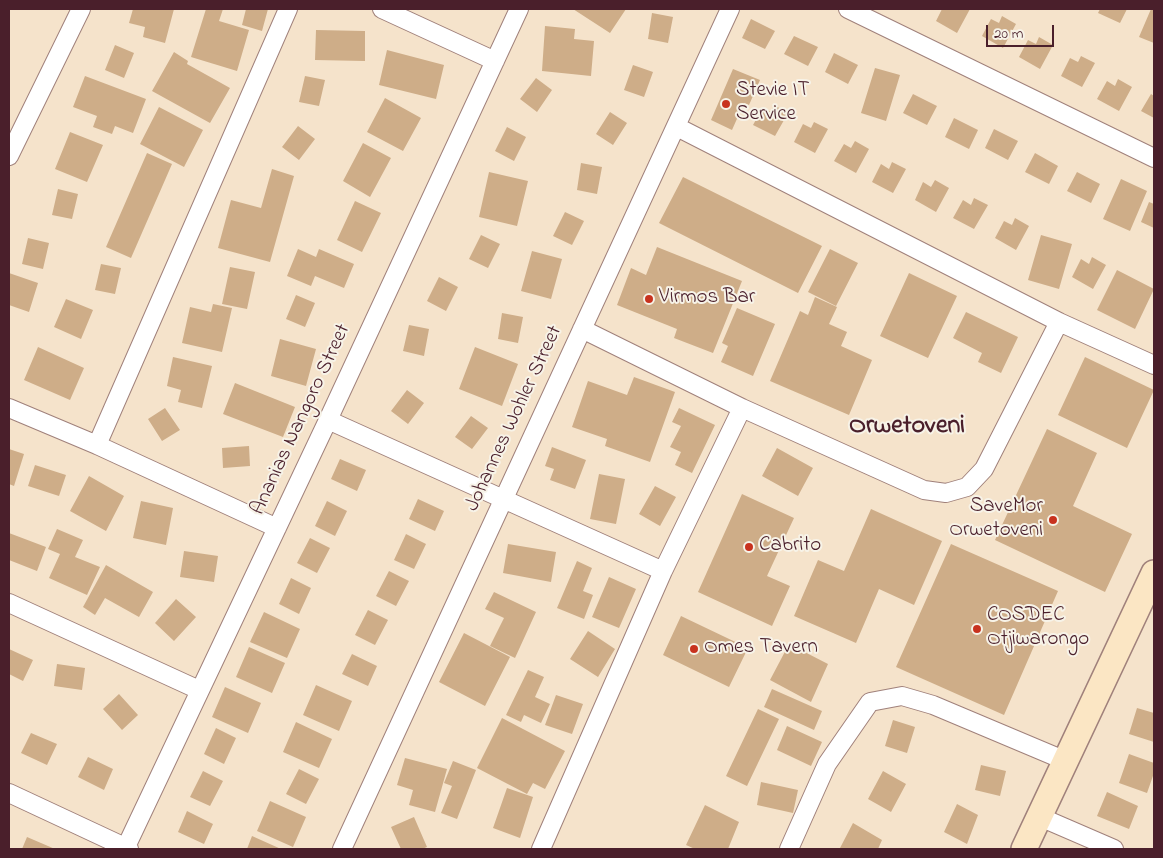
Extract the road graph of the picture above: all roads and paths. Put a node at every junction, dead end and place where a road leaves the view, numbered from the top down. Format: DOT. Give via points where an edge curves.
graph roads {
  1 [pos="81,9"];
  2 [pos="288,9"];
  3 [pos="382,9"];
  4 [pos="519,9"];
  5 [pos="730,9"];
  6 [pos="848,9"];
  7 [pos="494,61"];
  8 [pos="677,127"];
  9 [pos="9,156"];
  10 [pos="1154,158"];
  11 [pos="1059,322"];
  12 [pos="582,329"];
  13 [pos="1154,365"];
  14 [pos="9,408"];
  15 [pos="742,408"];
  16 [pos="328,420"];
  17 [pos="97,445"];
  18 [pos="504,498"];
  19 [pos="277,528"];
  20 [pos="663,571"];
  21 [pos="1154,573"];
  22 [pos="9,602"];
  23 [pos="200,690"];
  24 [pos="1066,761"];
  25 [pos="9,793"];
  26 [pos="1040,817"];
  27 [pos="126,849"];
  28 [pos="343,849"];
  29 [pos="541,849"];
  30 [pos="789,849"];
  31 [pos="1024,849"];
  32 [pos="1114,849"];
  1 -- 9 [label="street"];
  2 -- 17 [label="street"];
  3 -- 7 [label="street"];
  4 -- 7 [label="street, Ananias Nangoro Street"];
  5 -- 8 [label="street, Johannes Wohler Street"];
  6 -- 10 [label="street"];
  7 -- 16 [label="street, Ananias Nangoro Street"];
  8 -- 11 [label="street"];
  8 -- 12 [label="street, Johannes Wohler Street"];
  11 -- 13 [label="street"];
  11 -- 15 [label="street" via="984,469 967,487 946,493 924,490"];
  12 -- 15 [label="street"];
  12 -- 18 [label="street, Johannes Wohler Street"];
  14 -- 17 [label="street"];
  15 -- 20 [label="street"];
  16 -- 18 [label="street"];
  16 -- 19 [label="street, Ananias Nangoro Street"];
  17 -- 19 [label="street"];
  18 -- 20 [label="street"];
  18 -- 28 [label="street, Johannes Wohler Street"];
  19 -- 23 [label="street, Ananias Nangoro Street"];
  20 -- 29 [label="street"];
  21 -- 24 [label="street"];
  22 -- 23 [label="street"];
  23 -- 27 [label="street, Ananias Nangoro Street"];
  24 -- 26 [label="street"];
  24 -- 30 [label="street" via="933,705 902,696 870,702 827,764"];
  25 -- 27 [label="street"];
  26 -- 31 [label="street"];
  26 -- 32 [label="street"];
}
